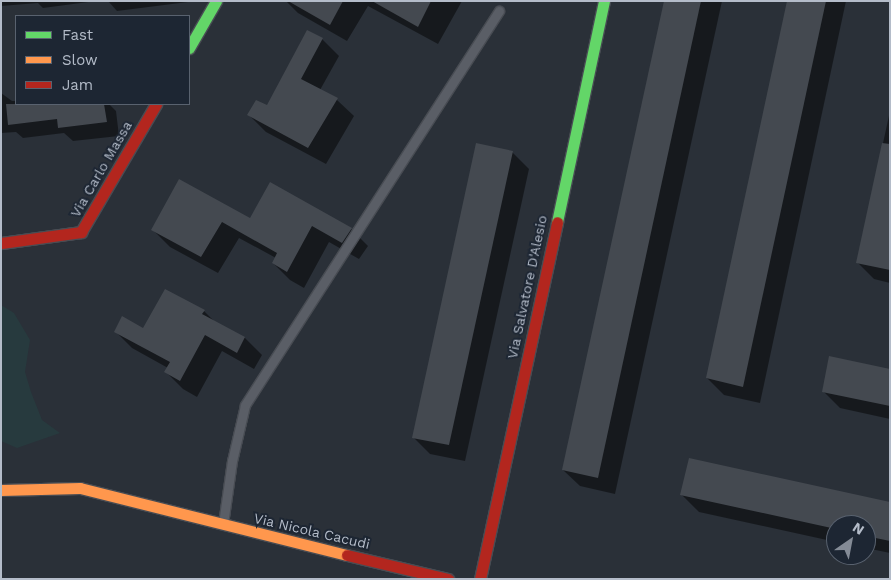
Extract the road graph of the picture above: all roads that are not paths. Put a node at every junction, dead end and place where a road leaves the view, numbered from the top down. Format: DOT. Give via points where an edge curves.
graph roads {
  1 [pos="216,1"];
  2 [pos="604,1"];
  3 [pos="499,11"];
  4 [pos="190,46"];
  5 [pos="155,105"];
  6 [pos="1,243"];
  7 [pos="1,490"];
  8 [pos="222,525"];
  9 [pos="448,579"];
  10 [pos="480,579"];
  1 -- 4 [label="street"];
  2 -- 10 [label="street, Via Salvatore D'Alesio"];
  3 -- 8 [label="lane" via="245,406"];
  5 -- 6 [label="street, Via Carlo Massa" via="81,232"];
  7 -- 8 [label="street, Via Nicola Cacudi" via="80,488"];
  8 -- 9 [label="street, Via Nicola Cacudi"];
}
